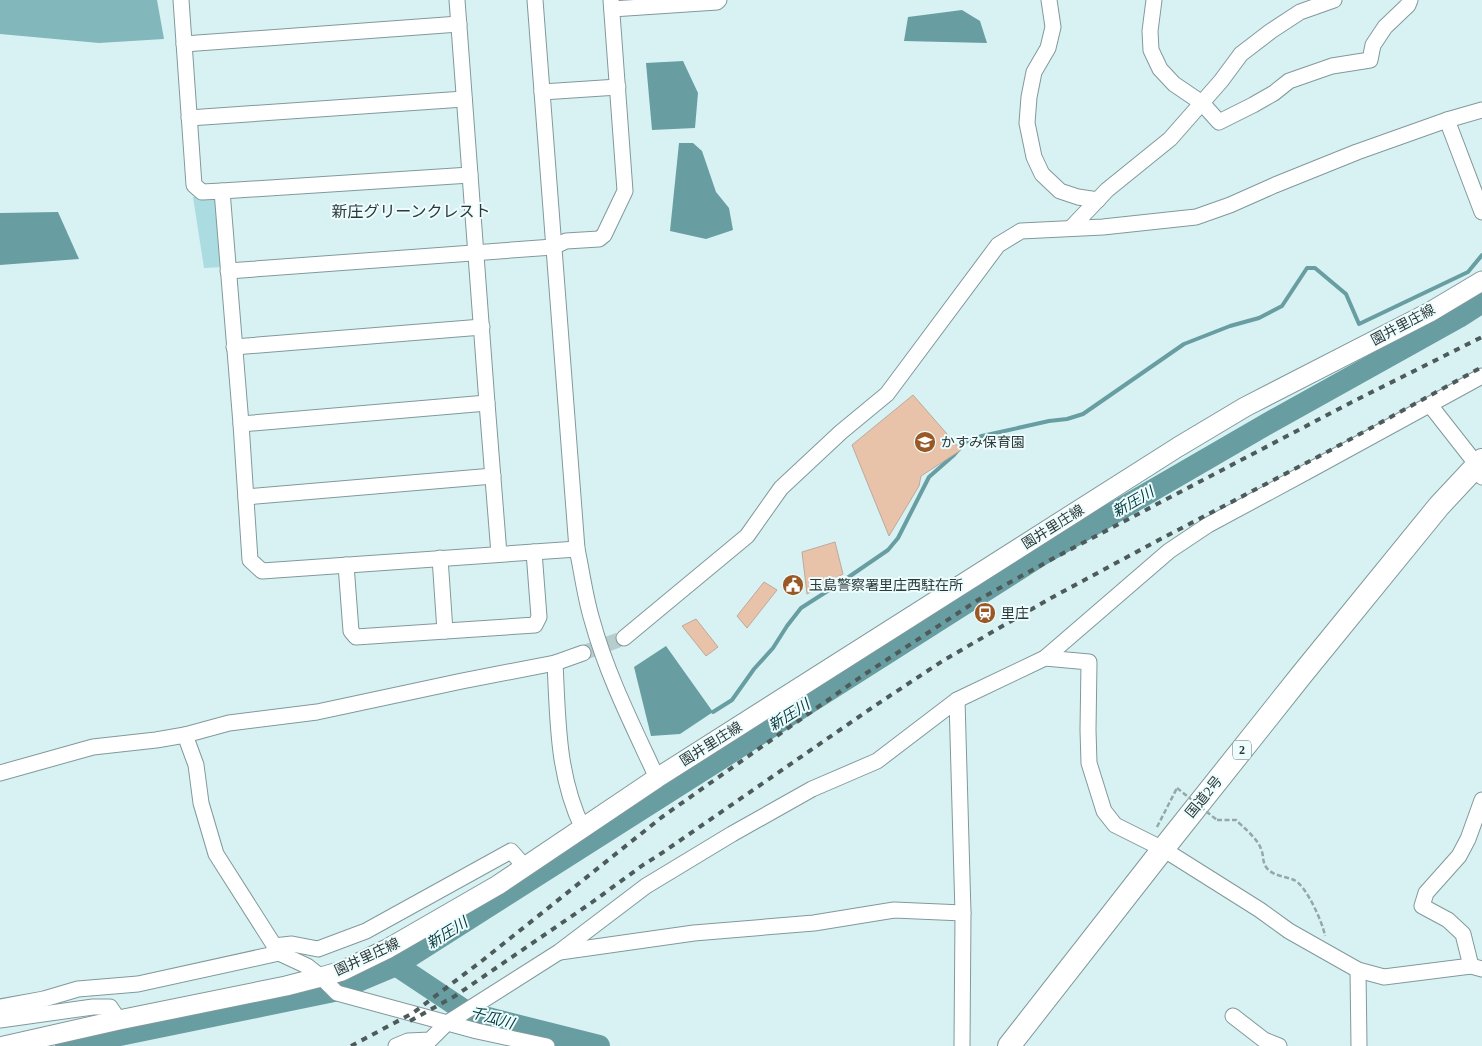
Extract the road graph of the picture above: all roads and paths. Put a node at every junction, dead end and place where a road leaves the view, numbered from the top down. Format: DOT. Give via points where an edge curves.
graph roads {
  1 [pos="181,0"];
  2 [pos="458,0"];
  3 [pos="535,0"];
  4 [pos="719,0"];
  5 [pos="1049,0"];
  6 [pos="1154,0"];
  7 [pos="1334,0"];
  8 [pos="1410,0"];
  9 [pos="612,4"];
  10 [pos="459,24"];
  11 [pos="184,44"];
  12 [pos="618,87"];
  13 [pos="542,92"];
  14 [pos="464,98"];
  15 [pos="1202,103"];
  16 [pos="1482,110"];
  17 [pos="190,118"];
  18 [pos="1447,120"];
  19 [pos="470,175"];
  20 [pos="222,191"];
  21 [pos="1098,200"];
  22 [pos="1482,212"];
  23 [pos="1071,228"];
  24 [pos="553,247"];
  25 [pos="476,252"];
  26 [pos="228,271"];
  27 [pos="1482,280"];
  28 [pos="482,327"];
  29 [pos="234,347"];
  30 [pos="1482,376"];
  31 [pos="486,403"];
  32 [pos="1430,405"];
  33 [pos="241,424"];
  34 [pos="1480,467"];
  35 [pos="494,476"];
  36 [pos="246,497"];
  37 [pos="577,549"];
  38 [pos="534,552"];
  39 [pos="499,554"];
  40 [pos="440,558"];
  41 [pos="346,565"];
  42 [pos="445,631"];
  43 [pos="624,638"];
  44 [pos="583,653"];
  45 [pos="1045,658"];
  46 [pos="555,663"];
  47 [pos="957,700"];
  48 [pos="185,735"];
  49 [pos="0,773"];
  50 [pos="657,778"];
  51 [pos="1482,800"];
  52 [pos="583,829"];
  53 [pos="1156,846"];
  54 [pos="526,868"];
  55 [pos="963,913"];
  56 [pos="276,949"];
  57 [pos="559,952"];
  58 [pos="1328,953"];
  59 [pos="1477,967"];
  60 [pos="1358,970"];
  61 [pos="321,977"];
  62 [pos="0,1007"];
  63 [pos="1233,1016"];
  64 [pos="0,1020"];
  65 [pos="119,1020"];
  66 [pos="447,1023"];
  67 [pos="531,1044"];
  68 [pos="4,1046"];
  69 [pos="396,1046"];
  70 [pos="547,1046"];
  71 [pos="962,1046"];
  72 [pos="1009,1046"];
  73 [pos="1279,1046"];
  74 [pos="1359,1046"];
  1 -- 11 [label="street"];
  2 -- 10 [label="street"];
  3 -- 13 [label="street"];
  4 -- 9 [label="street"];
  5 -- 21 [label="street" via="1053,27 1048,48 1034,72 1028,97 1027,123 1034,157 1042,174 1060,191"];
  6 -- 15 [label="street" via="1151,50 1160,69 1174,84"];
  7 -- 15 [label="street" via="1300,12 1241,54"];
  8 -- 15 [label="street" via="1373,45 1370,60 1332,66 1289,81 1274,93 1219,122"];
  9 -- 12 [label="street"];
  10 -- 11 [label="street"];
  10 -- 14 [label="street"];
  11 -- 17 [label="street"];
  12 -- 13 [label="street"];
  12 -- 24 [label="street" via="625,190 604,235 599,239 566,241"];
  13 -- 24 [label="street"];
  14 -- 17 [label="street"];
  14 -- 19 [label="street"];
  15 -- 21 [label="street" via="1170,139"];
  16 -- 18 [label="street"];
  17 -- 20 [label="street" via="194,185 202,192"];
  18 -- 22 [label="street"];
  18 -- 23 [label="street" via="1356,152 1196,217"];
  19 -- 20 [label="street"];
  19 -- 25 [label="street"];
  20 -- 26 [label="street"];
  21 -- 23 [label="street"];
  23 -- 43 [label="street" via="1021,231 998,245 886,394 781,488 747,536"];
  24 -- 25 [label="street"];
  24 -- 37 [label="street"];
  25 -- 26 [label="street"];
  25 -- 28 [label="street"];
  26 -- 29 [label="street"];
  27 -- 50 [label="main road, 園井里庄線" via="1430,312 1245,407 1178,447"];
  28 -- 29 [label="street"];
  28 -- 31 [label="street"];
  29 -- 33 [label="street"];
  30 -- 32 [label="street"];
  31 -- 33 [label="street"];
  31 -- 35 [label="street"];
  32 -- 34 [label="street"];
  32 -- 45 [label="street" via="1208,524 1169,551"];
  33 -- 36 [label="street"];
  34 -- 53 [label="highway, 国道2号 / 2" via="1432,514"];
  35 -- 36 [label="street"];
  35 -- 39 [label="street"];
  36 -- 41 [label="street" via="250,560 262,571"];
  37 -- 38 [label="street"];
  37 -- 50 [label="street" via="592,619 606,663"];
  38 -- 39 [label="street"];
  38 -- 42 [label="street" via="540,617 535,625"];
  39 -- 40 [label="street"];
  40 -- 41 [label="street"];
  40 -- 42 [label="street"];
  41 -- 42 [label="street" via="351,631 356,637"];
  44 -- 46 [label="street"];
  45 -- 47 [label="street"];
  45 -- 53 [label="street" via="1088,662 1089,763 1104,811 1115,825"];
  46 -- 48 [label="street" via="317,712 229,723"];
  46 -- 52 [label="street" via="562,769 574,811"];
  47 -- 55 [label="street"];
  47 -- 57 [label="street" via="877,761 812,790 646,886"];
  48 -- 49 [label="street" via="93,746"];
  48 -- 56 [label="street" via="196,765 201,803 216,854"];
  50 -- 52 [label="main road, 園井里庄線"];
  51 -- 59 [label="street" via="1459,856 1426,893 1422,906 1448,920 1463,934"];
  52 -- 54 [label="main road, 園井里庄線"];
  53 -- 58 [label="street"];
  53 -- 58 [label="path, bridge" via="1166,807 1177,788 1217,820 1236,820 1261,848 1267,868 1296,880 1312,902 1324,930"];
  53 -- 72 [label="highway, 国道2号 / 2"];
  54 -- 56 [label="street" via="511,851 366,931 318,949 292,944"];
  54 -- 61 [label="main road, 園井里庄線" via="387,949"];
  55 -- 57 [label="street" via="894,910 814,923 694,933"];
  55 -- 71 [label="street"];
  56 -- 61 [label="street"];
  56 -- 62 [label="street" via="138,984 78,988 44,999"];
  57 -- 66 [label="street"];
  58 -- 60 [label="street"];
  59 -- 60 [label="street" via="1384,977"];
  60 -- 74 [label="street"];
  61 -- 65 [label="main road, 園井里庄線"];
  61 -- 66 [label="street" via="337,993"];
  63 -- 73 [label="street" via="1264,1040"];
  64 -- 65 [label="street" via="93,1007 110,1008"];
  65 -- 68 [label="main road, 園井里庄線"];
  66 -- 67 [label="street"];
  66 -- 69 [label="street" via="430,1040 408,1041"];
  67 -- 70 [label="street"];
}
